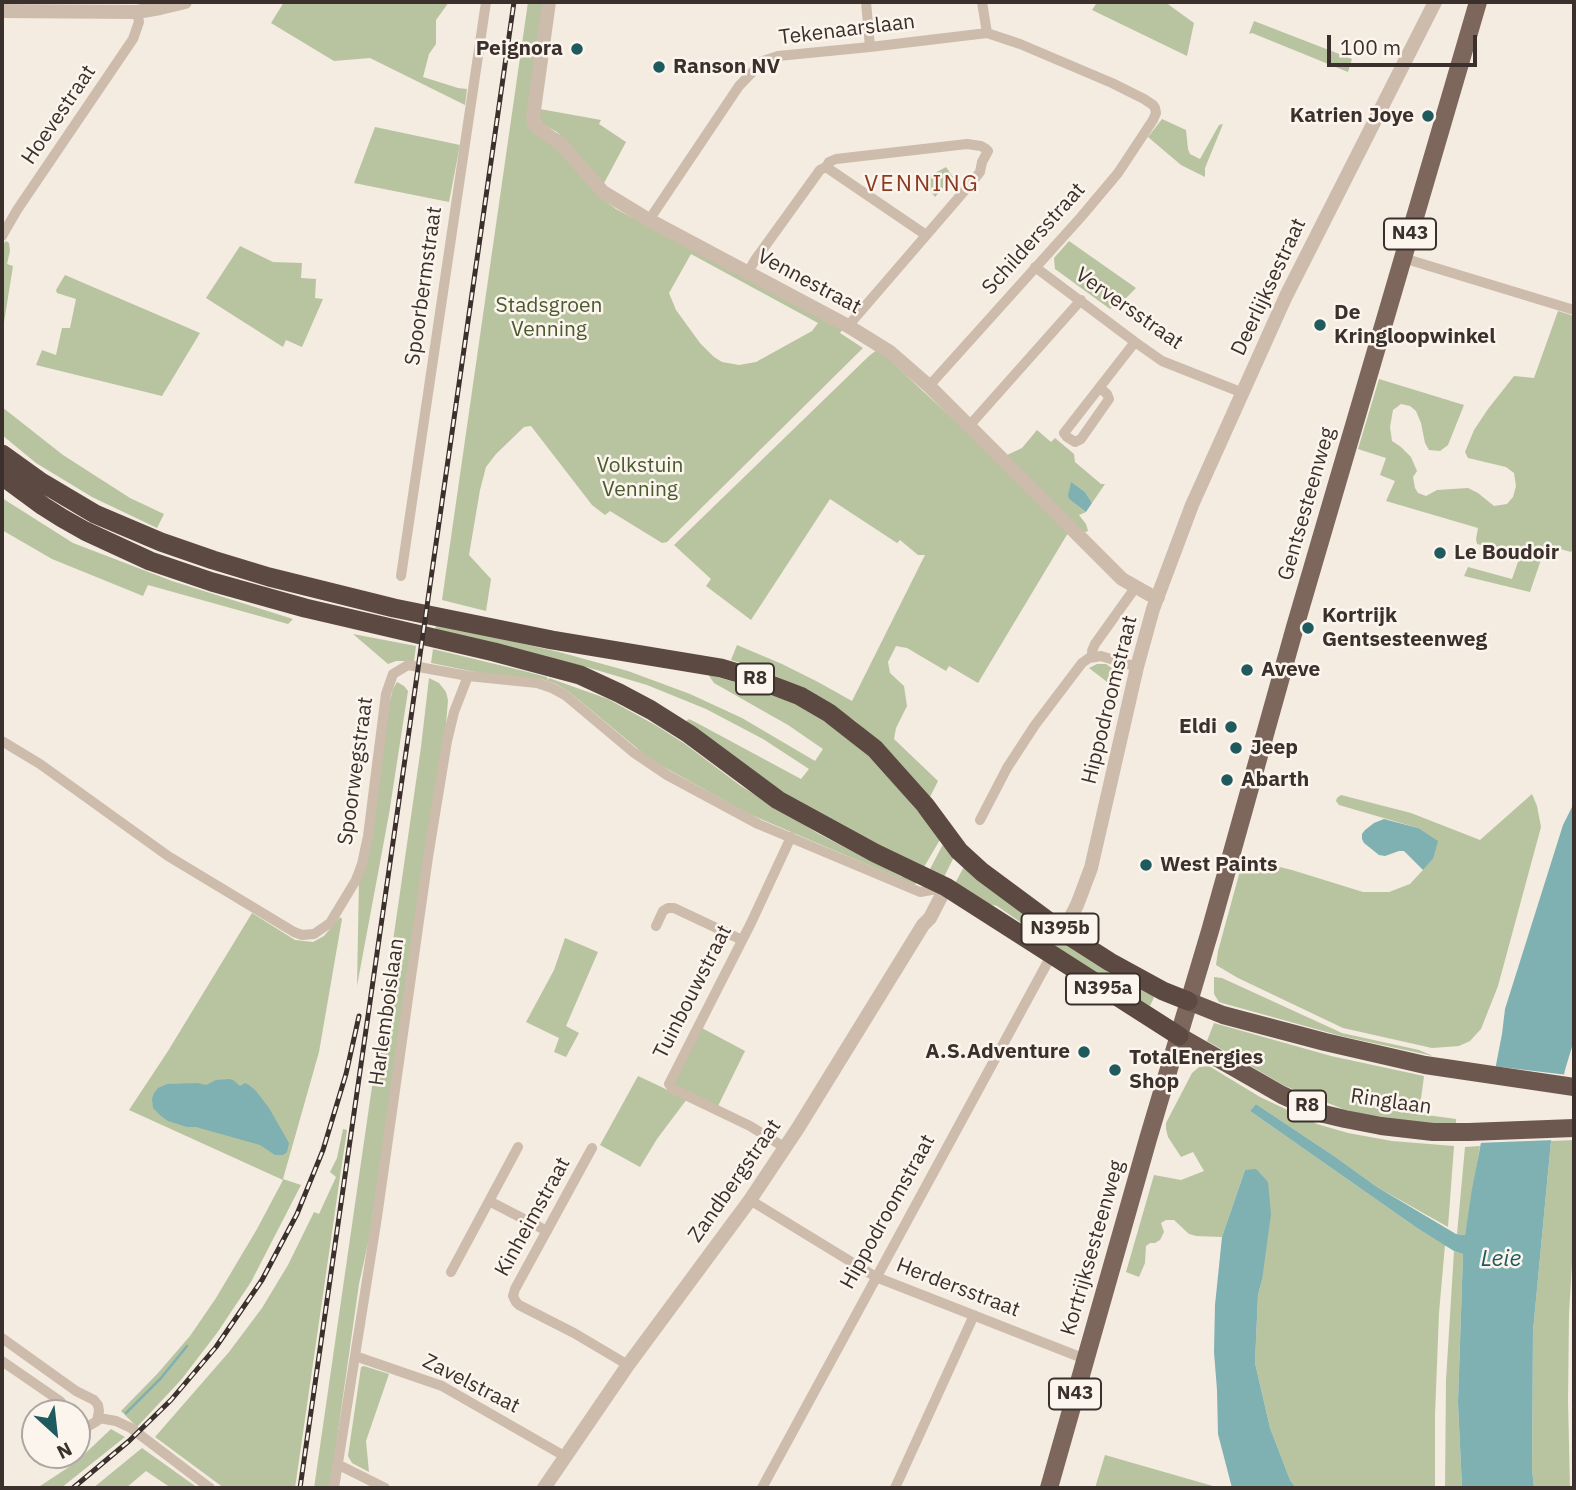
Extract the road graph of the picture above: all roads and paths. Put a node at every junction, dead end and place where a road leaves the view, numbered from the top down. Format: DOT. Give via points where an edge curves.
graph roads {
  1 [pos="185,2"];
  2 [pos="486,2"];
  3 [pos="549,2"];
  4 [pos="866,2"];
  5 [pos="982,2"];
  6 [pos="1435,2"];
  7 [pos="1478,2"];
  8 [pos="2,11"];
  9 [pos="137,12"];
  10 [pos="987,33"];
  11 [pos="870,47"];
  12 [pos="1155,108"];
  13 [pos="826,167"];
  14 [pos="649,220"];
  15 [pos="926,235"];
  16 [pos="2,236"];
  17 [pos="1403,258"];
  18 [pos="1035,267"];
  19 [pos="748,272"];
  20 [pos="1081,300"];
  21 [pos="1574,310"];
  22 [pos="848,326"];
  23 [pos="1135,342"];
  24 [pos="929,386"];
  25 [pos="1100,388"];
  26 [pos="1243,393"];
  27 [pos="969,426"];
  28 [pos="2,454"];
  29 [pos="2,476"];
  30 [pos="401,576"];
  31 [pos="1135,587"];
  32 [pos="1158,597"];
  33 [pos="1093,657"];
  34 [pos="1138,667"];
  35 [pos="468,676"];
  36 [pos="2,741"];
  37 [pos="980,820"];
  38 [pos="791,837"];
  39 [pos="959,851"];
  40 [pos="946,887"];
  41 [pos="656,926"];
  42 [pos="1063,932"];
  43 [pos="742,940"];
  44 [pos="1051,956"];
  45 [pos="1188,1001"];
  46 [pos="1181,1028"];
  47 [pos="1574,1087"];
  48 [pos="1574,1128"];
  49 [pos="518,1147"];
  50 [pos="784,1147"];
  51 [pos="592,1148"];
  52 [pos="750,1200"];
  53 [pos="489,1201"];
  54 [pos="547,1231"];
  55 [pos="451,1272"];
  56 [pos="876,1277"];
  57 [pos="974,1315"];
  58 [pos="2,1338"];
  59 [pos="355,1356"];
  60 [pos="1085,1359"];
  61 [pos="2,1360"];
  62 [pos="628,1366"];
  63 [pos="57,1399"];
  64 [pos="99,1418"];
  65 [pos="91,1425"];
  66 [pos="566,1457"];
  67 [pos="337,1466"];
  68 [pos="210,1488"];
  69 [pos="334,1488"];
  70 [pos="385,1488"];
  71 [pos="544,1488"];
  72 [pos="762,1488"];
  73 [pos="895,1488"];
  74 [pos="1049,1488"];
  1 -- 9 [label="street"];
  2 -- 30 [label="street, Spoorbermstraat"];
  3 -- 14 [label="street, Vennestraat" via="534,124 561,144 603,192"];
  4 -- 11 [label="street"];
  5 -- 10 [label="street"];
  6 -- 26 [label="street, Deerlijksestraat" via="1286,296"];
  7 -- 17 [label="main road, Gentsesteenweg / N43"];
  8 -- 9 [label="street"];
  9 -- 16 [label="street, Hoevestraat" via="133,39"];
  10 -- 11 [label="street, Tekenaarslaan"];
  10 -- 12 [label="street, Tekenaarslaan" via="1112,83"];
  11 -- 14 [label="street, Tekenaarslaan" via="778,55 763,61 739,86"];
  12 -- 18 [label="street, Schildersstraat" via="1153,120 1118,173"];
  13 -- 15 [label="street"];
  13 -- 15 [label="street" via="836,159 981,146 988,151 980,172"];
  13 -- 19 [label="street"];
  14 -- 19 [label="street, Vennestraat"];
  15 -- 22 [label="street"];
  17 -- 21 [label="street"];
  17 -- 45 [label="main road, Gentsesteenweg / N43"];
  18 -- 20 [label="street, Verversstraat"];
  18 -- 24 [label="street, Schildersstraat"];
  19 -- 22 [label="street, Vennestraat"];
  20 -- 23 [label="street, Verversstraat"];
  20 -- 27 [label="street"];
  22 -- 24 [label="street, Vennestraat" via="890,352"];
  23 -- 25 [label="street"];
  23 -- 26 [label="street, Verversstraat" via="1162,360"];
  24 -- 27 [label="street, Vennestraat"];
  25 -- 25 [label="street" via="1064,433 1075,442 1107,404 1109,398"];
  26 -- 32 [label="street, Deerlijksestraat" via="1192,505"];
  27 -- 31 [label="street, Vennestraat"];
  28 -- 39 [label="highway, R8" via="95,514 161,542 269,577 552,640 721,668 800,696 875,749"];
  29 -- 40 [label="highway" via="74,524 150,561 305,608 580,675 651,710 778,800"];
  31 -- 32 [label="street"];
  31 -- 33 [label="street" via="1095,644"];
  32 -- 34 [label="street, Hippodroomstraat"];
  33 -- 34 [label="street"];
  33 -- 37 [label="street" via="1082,663 1035,725"];
  34 -- 42 [label="street, Hippodroomstraat" via="1091,868"];
  35 -- 36 [label="street, Spoorwegstraat" via="408,665 393,674 386,694 362,864 330,923 309,935 294,932 168,856"];
  35 -- 38 [label="street, Spoorwegstraat" via="552,688 667,775"];
  35 -- 59 [label="street, Harlemboislaan" via="447,741"];
  38 -- 40 [label="street, Spoorwegstraat" via="920,892"];
  38 -- 43 [label="street, Tuinbouwstraat"];
  39 -- 42 [label="highway, N395b"];
  40 -- 44 [label="highway, N395a"];
  40 -- 50 [label="street, Zandbergstraat"];
  41 -- 43 [label="street" via="663,911 672,908"];
  42 -- 45 [label="highway, N395b"];
  43 -- 50 [label="street, Tuinbouwstraat" via="669,1084"];
  44 -- 46 [label="highway, N395a"];
  44 -- 56 [label="street, Hippodroomstraat"];
  45 -- 46 [label="main road, Gentsesteenweg / N43"];
  45 -- 47 [label="highway, Ringlaan" via="1223,1015 1426,1065"];
  46 -- 48 [label="highway, Ringlaan / R8" via="1206,1054 1324,1114 1433,1132"];
  46 -- 60 [label="main road, Kortrijksesteenweg / N43"];
  49 -- 53 [label="street"];
  50 -- 52 [label="street, Zandbergstraat"];
  51 -- 54 [label="street, Kinheimstraat"];
  52 -- 56 [label="street, Herdersstraat"];
  52 -- 62 [label="street, Zandbergstraat"];
  53 -- 54 [label="street"];
  53 -- 55 [label="street"];
  54 -- 62 [label="street, Kinheimstraat" via="514,1291 514,1300"];
  56 -- 57 [label="street, Herdersstraat"];
  56 -- 72 [label="street, Hippodroomstraat"];
  57 -- 60 [label="street, Herdersstraat"];
  57 -- 73 [label="street"];
  58 -- 64 [label="street" via="94,1400"];
  59 -- 66 [label="street, Zavelstraat" via="442,1386"];
  59 -- 67 [label="street, Harlemboislaan"];
  60 -- 74 [label="main road, Kortrijksesteenweg / N43"];
  61 -- 63 [label="street"];
  62 -- 66 [label="street, Zandbergstraat"];
  64 -- 65 [label="street"];
  64 -- 68 [label="street" via="131,1428"];
  66 -- 71 [label="street, Zandbergstraat"];
  67 -- 69 [label="street, Harlemboislaan"];
  67 -- 70 [label="street"];
}
